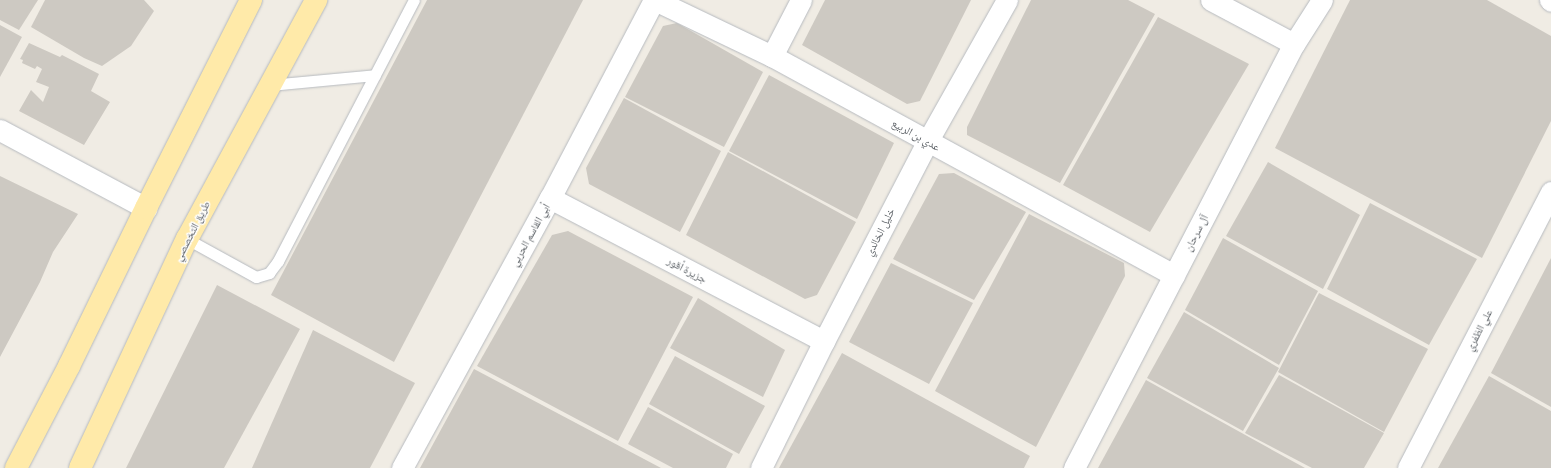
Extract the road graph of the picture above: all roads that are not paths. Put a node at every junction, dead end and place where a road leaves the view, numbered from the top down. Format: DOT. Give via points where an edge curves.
graph roads {
  1 [pos="251,0"];
  2 [pos="316,0"];
  3 [pos="414,0"];
  4 [pos="655,0"];
  5 [pos="802,0"];
  6 [pos="1007,0"];
  7 [pos="1211,0"];
  8 [pos="1322,0"];
  9 [pos="1294,44"];
  10 [pos="772,56"];
  11 [pos="375,75"];
  12 [pos="270,85"];
  13 [pos="0,130"];
  14 [pos="927,142"];
  15 [pos="1551,192"];
  16 [pos="550,198"];
  17 [pos="146,208"];
  18 [pos="187,239"];
  19 [pos="1174,275"];
  20 [pos="824,341"];
  21 [pos="16,468"];
  22 [pos="80,468"];
  23 [pos="402,468"];
  24 [pos="761,468"];
  25 [pos="1074,468"];
  26 [pos="1408,468"];
  1 -- 17 [label="main road"];
  2 -- 12 [label="main road, طريق التخصصي"];
  3 -- 11 [label="lane"];
  4 -- 10 [label="street, عدي بن الربيع"];
  4 -- 16 [label="street, أبي القاسم الحربي"];
  5 -- 10 [label="street"];
  6 -- 14 [label="street, خليل الخالدي"];
  7 -- 9 [label="street"];
  8 -- 9 [label="street, آل سرحان"];
  9 -- 19 [label="street, آل سرحان"];
  10 -- 14 [label="street, عدي بن الربيع"];
  11 -- 12 [label="lane"];
  11 -- 18 [label="lane" via="278,261 269,273 256,277"];
  12 -- 18 [label="main road, طريق التخصصي"];
  13 -- 17 [label="street"];
  14 -- 19 [label="street, عدي بن الربيع"];
  14 -- 20 [label="street, خليل الخالدي"];
  15 -- 26 [label="street, علي الظفري"];
  16 -- 20 [label="street, جزيرة أقور"];
  16 -- 23 [label="street, أبي القاسم الحربي"];
  17 -- 21 [label="main road"];
  18 -- 22 [label="main road, طريق التخصصي"];
  19 -- 25 [label="street, آل سرحان"];
  20 -- 24 [label="street, خليل الخالدي"];
}
